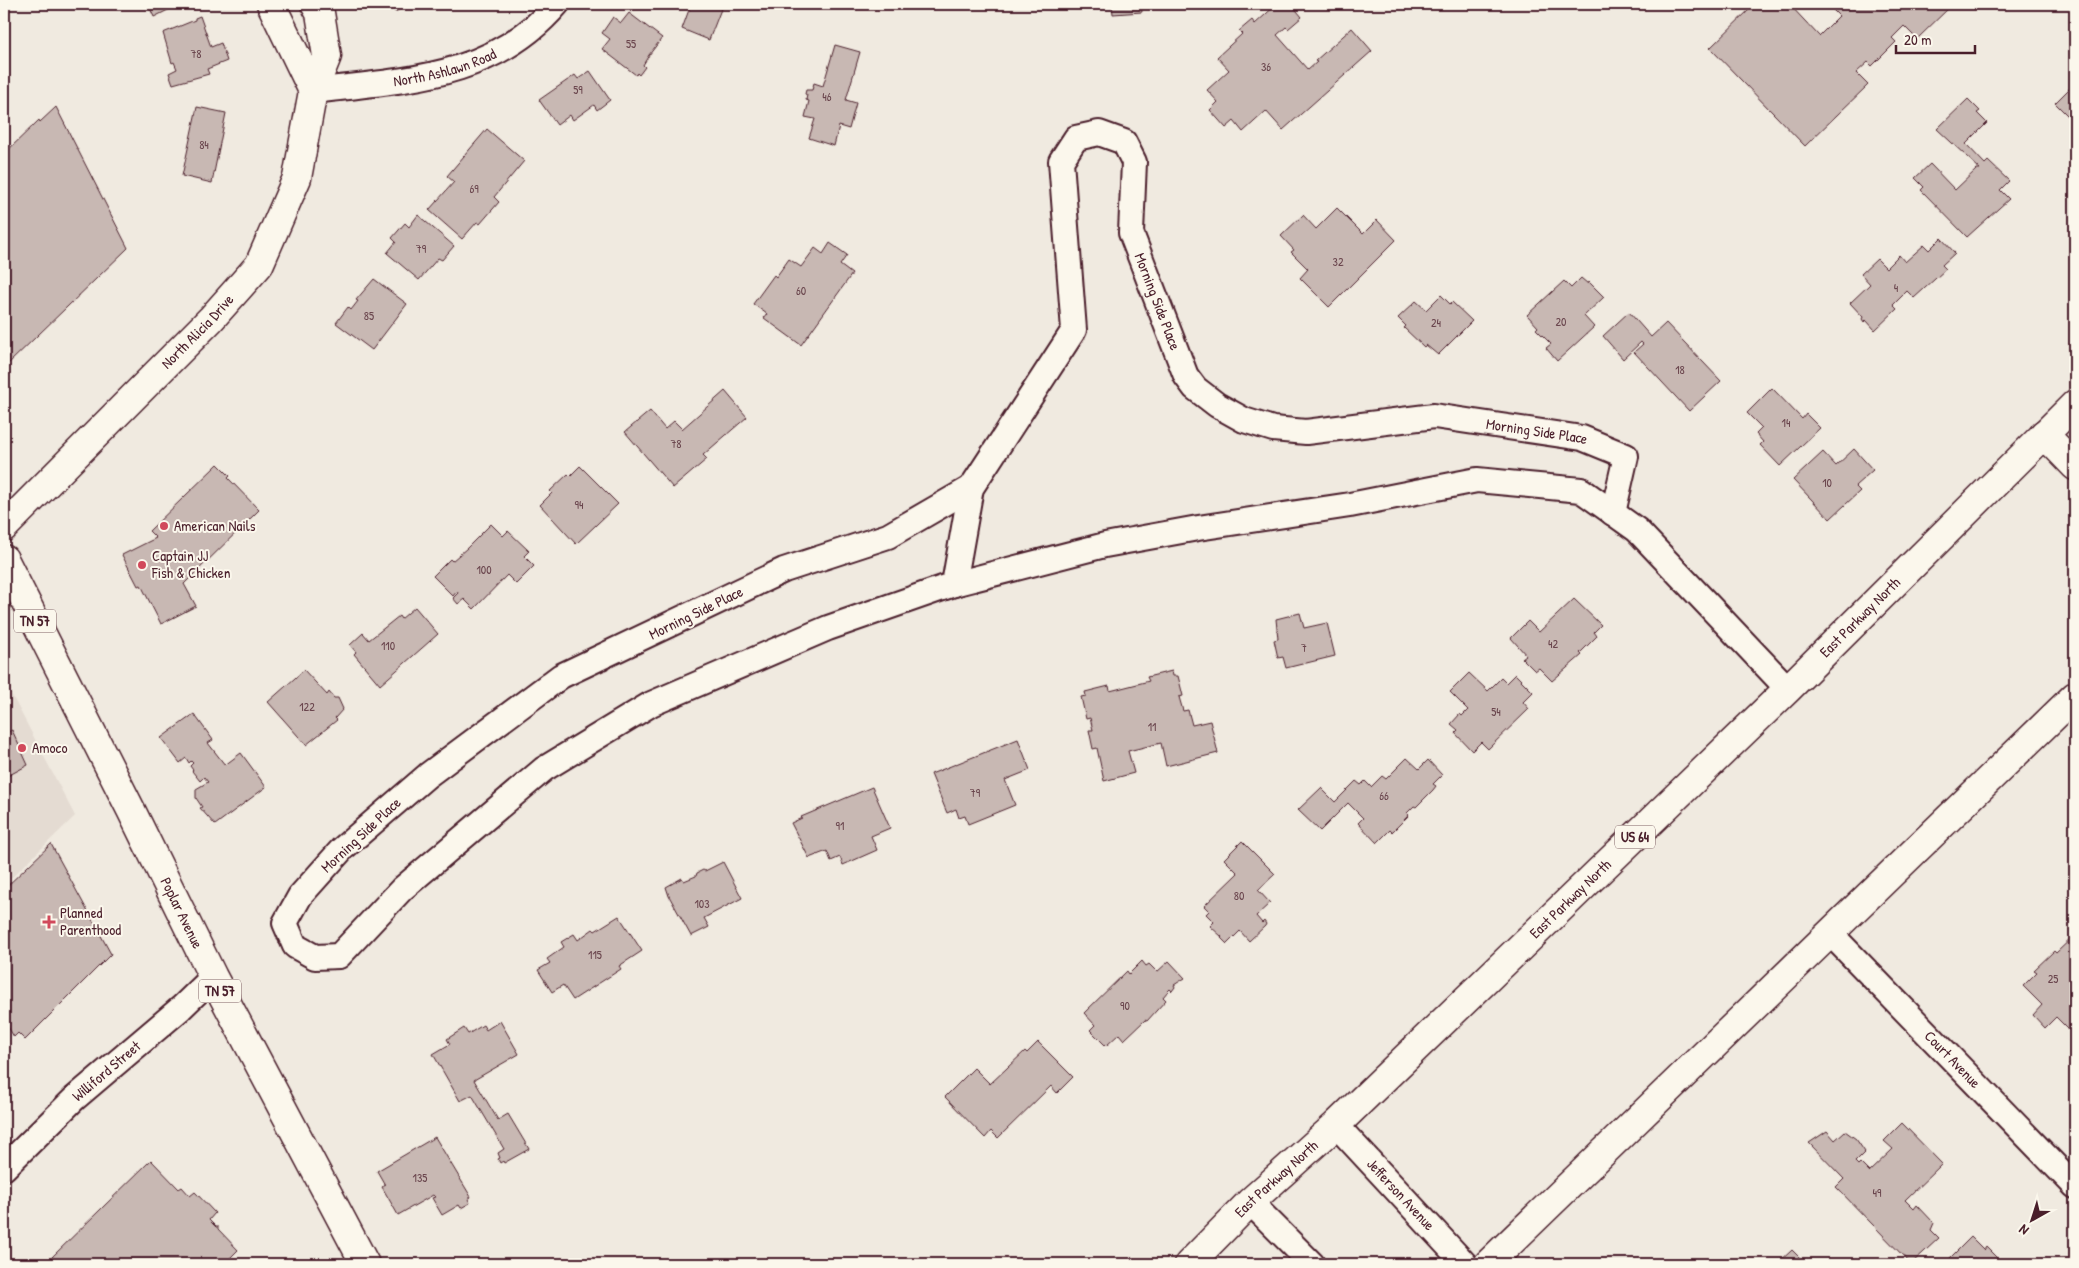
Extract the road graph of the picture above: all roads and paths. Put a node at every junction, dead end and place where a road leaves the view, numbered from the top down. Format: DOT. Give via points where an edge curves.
graph roads {
  1 [pos="272,4"];
  2 [pos="315,4"];
  3 [pos="557,4"];
  4 [pos="313,91"];
  5 [pos="2075,404"];
  6 [pos="2044,434"];
  7 [pos="2075,466"];
  8 [pos="971,488"];
  9 [pos="1613,513"];
  10 [pos="4,527"];
  11 [pos="4,559"];
  12 [pos="954,584"];
  13 [pos="1788,689"];
  14 [pos="2075,696"];
  15 [pos="1830,933"];
  16 [pos="213,978"];
  17 [pos="1336,1125"];
  18 [pos="4,1168"];
  19 [pos="2075,1186"];
  20 [pos="1250,1202"];
  21 [pos="365,1264"];
  22 [pos="1189,1264"];
  23 [pos="1312,1264"];
  24 [pos="1465,1264"];
  25 [pos="1488,1264"];
  1 -- 4 [label="main road"];
  2 -- 4 [label="main road, North Alicia Drive" via="320,13 327,56"];
  3 -- 4 [label="street, North Ashlawn Road" via="523,36 494,54 457,70 415,79"];
  4 -- 10 [label="main road, North Alicia Drive" via="297,178 259,265 211,319"];
  5 -- 6 [label="main road, East Parkway North / US 64"];
  6 -- 7 [label="main road"];
  6 -- 13 [label="main road, East Parkway North / US 64"];
  8 -- 9 [label="street, Morning Side Place" via="1074,330 1061,161 1076,138 1099,134 1124,142 1134,162 1132,233 1186,376 1195,388 1218,405 1244,420 1281,430 1306,432 1434,416 1582,438 1626,456"];
  8 -- 12 [label="street, Morning Side Place"];
  8 -- 12 [label="street, Morning Side Place" via="888,536 784,570 561,676 428,775 342,849 300,896 285,923 295,946 315,957 339,956 402,889 544,769 651,704 828,628"];
  9 -- 12 [label="street, Morning Side Place" via="1581,490 1477,480 1350,505 1105,545"];
  9 -- 13 [label="street, Morning Side Place" via="1637,530"];
  11 -- 16 [label="main road, Poplar Avenue / TN 57"];
  13 -- 17 [label="main road, East Parkway North / US 64"];
  14 -- 15 [label="main road"];
  15 -- 19 [label="street, Court Avenue"];
  15 -- 25 [label="main road"];
  16 -- 18 [label="street, Williford Street" via="75,1098"];
  16 -- 21 [label="main road, Poplar Avenue / TN 57"];
  17 -- 20 [label="main road, East Parkway North / US 64"];
  17 -- 24 [label="street, Jefferson Avenue"];
  20 -- 22 [label="main road, East Parkway North / US 64"];
  20 -- 23 [label="street"];
}
